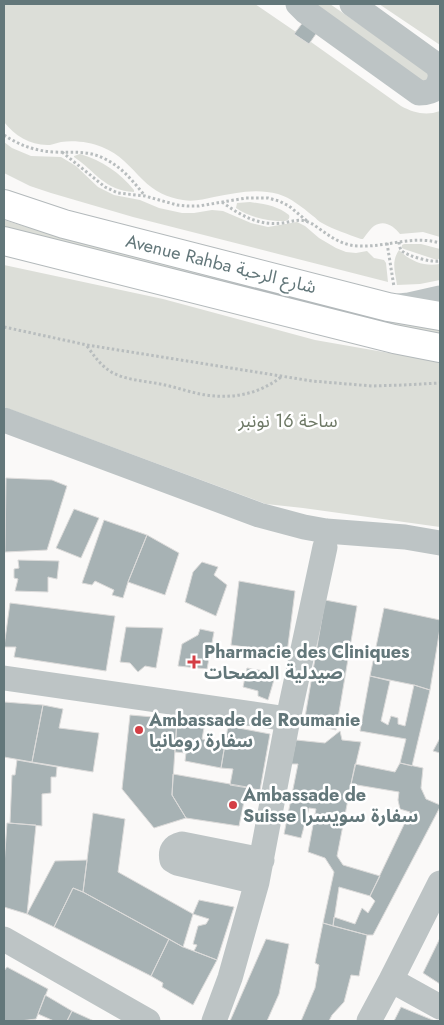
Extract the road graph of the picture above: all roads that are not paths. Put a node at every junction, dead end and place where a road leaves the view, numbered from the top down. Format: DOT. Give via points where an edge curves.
graph roads {
  1 [pos="298,4"];
  2 [pos="352,4"];
  3 [pos="440,73"];
  4 [pos="440,78"];
  5 [pos="4,204"];
  6 [pos="4,241"];
  7 [pos="440,298"];
  8 [pos="392,306"];
  9 [pos="440,316"];
  10 [pos="440,348"];
  11 [pos="4,420"];
  12 [pos="4,435"];
  13 [pos="440,543"];
  14 [pos="325,547"];
  15 [pos="440,556"];
  16 [pos="4,678"];
  17 [pos="288,719"];
  18 [pos="440,883"];
  19 [pos="4,939"];
  20 [pos="391,980"];
  21 [pos="440,1007"];
  22 [pos="148,1021"];
  23 [pos="214,1021"];
  24 [pos="369,1021"];
  1 -- 4 [label="street" via="419,93 435,90"];
  2 -- 3 [label="street" via="438,66"];
  5 -- 8 [label="highway, Avenue Rahba شارع الرحبة" via="64,224"];
  6 -- 10 [label="highway, Avenue Rahba شارع الرحبة"];
  7 -- 8 [label="street"];
  8 -- 9 [label="highway, Avenue Rahba شارع الرحبة"];
  11 -- 13 [label="street" via="281,522 326,531"];
  12 -- 14 [label="street" via="257,530"];
  14 -- 15 [label="street"];
  14 -- 17 [label="street"];
  16 -- 17 [label="street"];
  17 -- 23 [label="street" via="259,871 230,978"];
  18 -- 20 [label="street"];
  19 -- 22 [label="street"];
  20 -- 21 [label="street"];
  20 -- 24 [label="street"];
}
